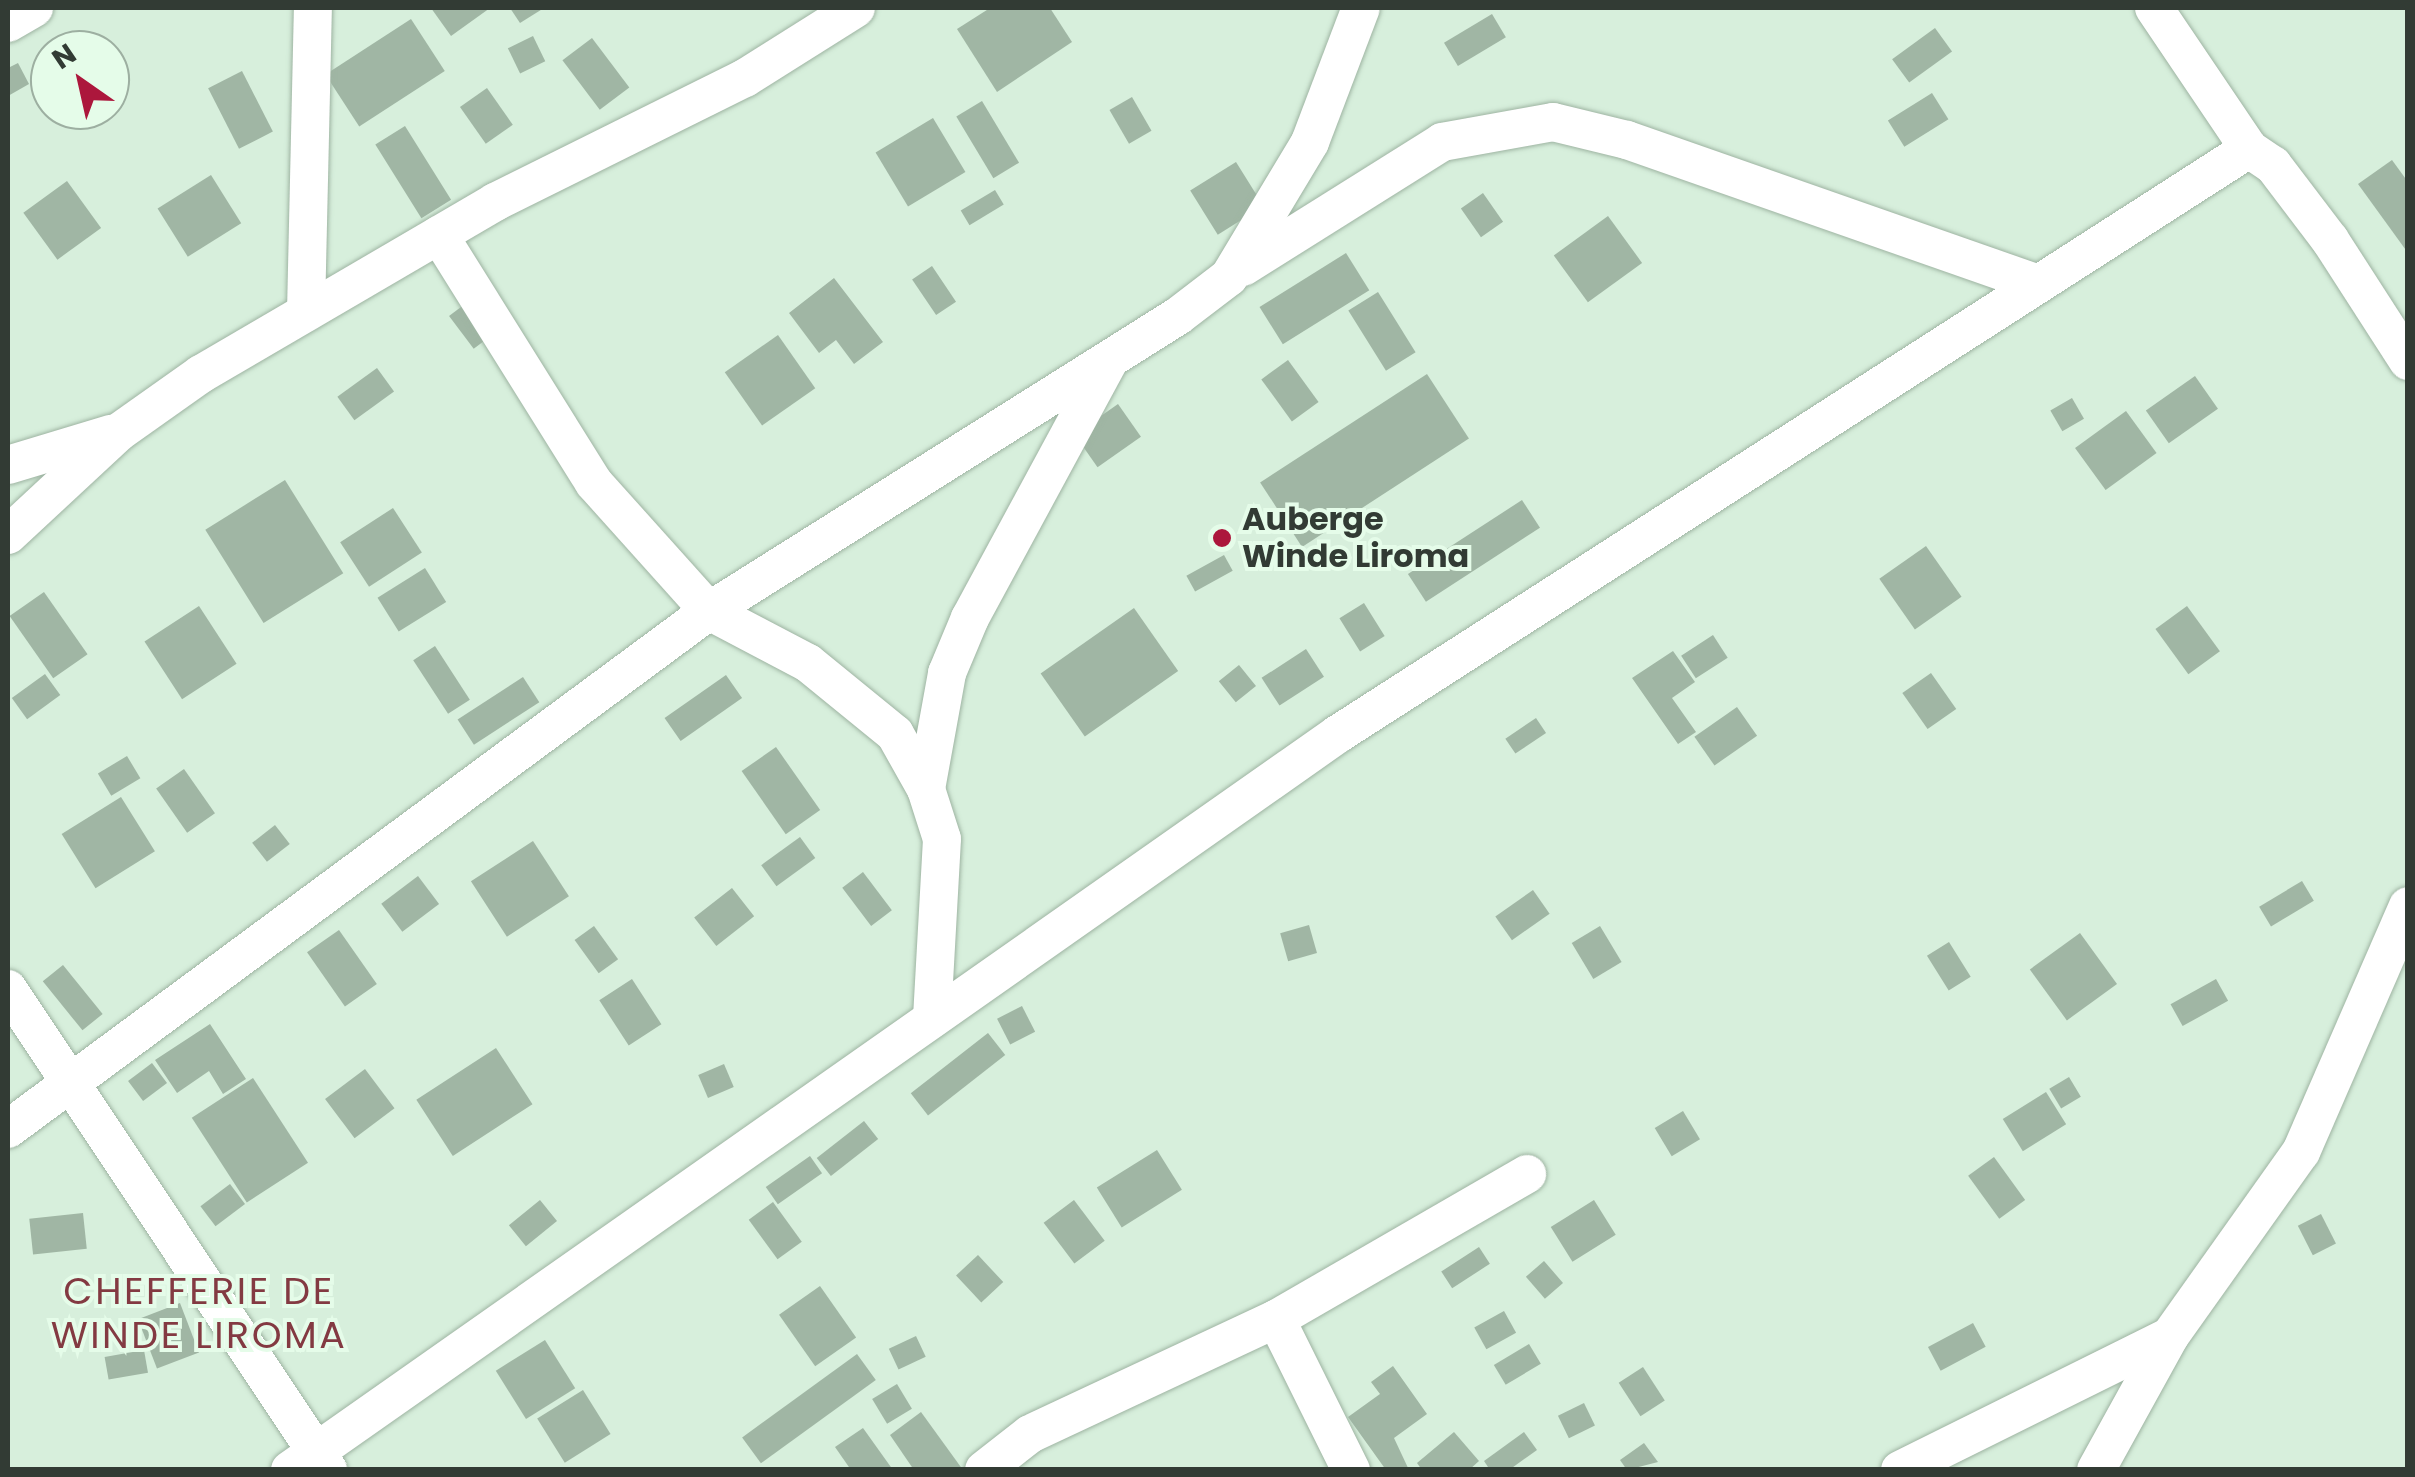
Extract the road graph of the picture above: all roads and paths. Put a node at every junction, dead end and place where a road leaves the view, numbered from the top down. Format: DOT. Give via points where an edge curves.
graph roads {
  1 [pos="34,8"];
  2 [pos="313,8"];
  3 [pos="856,8"];
  4 [pos="1361,8"];
  5 [pos="2154,8"];
  6 [pos="8,23"];
  7 [pos="2248,148"];
  8 [pos="439,235"];
  9 [pos="1228,276"];
  10 [pos="2038,284"];
  11 [pos="306,312"];
  12 [pos="1112,357"];
  13 [pos="2408,361"];
  14 [pos="118,432"];
  15 [pos="8,465"];
  16 [pos="8,535"];
  17 [pos="709,611"];
  18 [pos="926,789"];
  19 [pos="2408,906"];
  20 [pos="8,989"];
  21 [pos="932,1019"];
  22 [pos="72,1086"];
  23 [pos="8,1130"];
  24 [pos="1527,1174"];
  25 [pos="1276,1320"];
  26 [pos="2170,1336"];
  27 [pos="311,1464"];
  28 [pos="984,1470"];
  29 [pos="1350,1470"];
  30 [pos="1900,1470"];
  31 [pos="2096,1470"];
  1 -- 6 [label="street"];
  2 -- 11 [label="street"];
  3 -- 8 [label="street" via="745,78"];
  4 -- 9 [label="street" via="1310,142"];
  5 -- 7 [label="street"];
  7 -- 10 [label="street"];
  7 -- 13 [label="street" via="2293,189"];
  8 -- 11 [label="street"];
  8 -- 17 [label="street" via="594,483"];
  9 -- 10 [label="street" via="1442,142 1553,122 1627,140"];
  9 -- 12 [label="street"];
  10 -- 21 [label="street" via="1338,734"];
  11 -- 14 [label="street"];
  12 -- 17 [label="street"];
  12 -- 18 [label="street" via="970,618 947,674"];
  14 -- 15 [label="street"];
  14 -- 16 [label="street"];
  17 -- 18 [label="street" via="849,691 895,734"];
  17 -- 22 [label="street"];
  18 -- 21 [label="street" via="942,839"];
  19 -- 26 [label="street" via="2301,1152"];
  20 -- 22 [label="street"];
  21 -- 27 [label="street"];
  22 -- 23 [label="street"];
  22 -- 27 [label="street"];
  24 -- 25 [label="street"];
  25 -- 28 [label="street" via="1030,1434"];
  25 -- 29 [label="street"];
  26 -- 30 [label="street"];
  26 -- 31 [label="street"];
}
